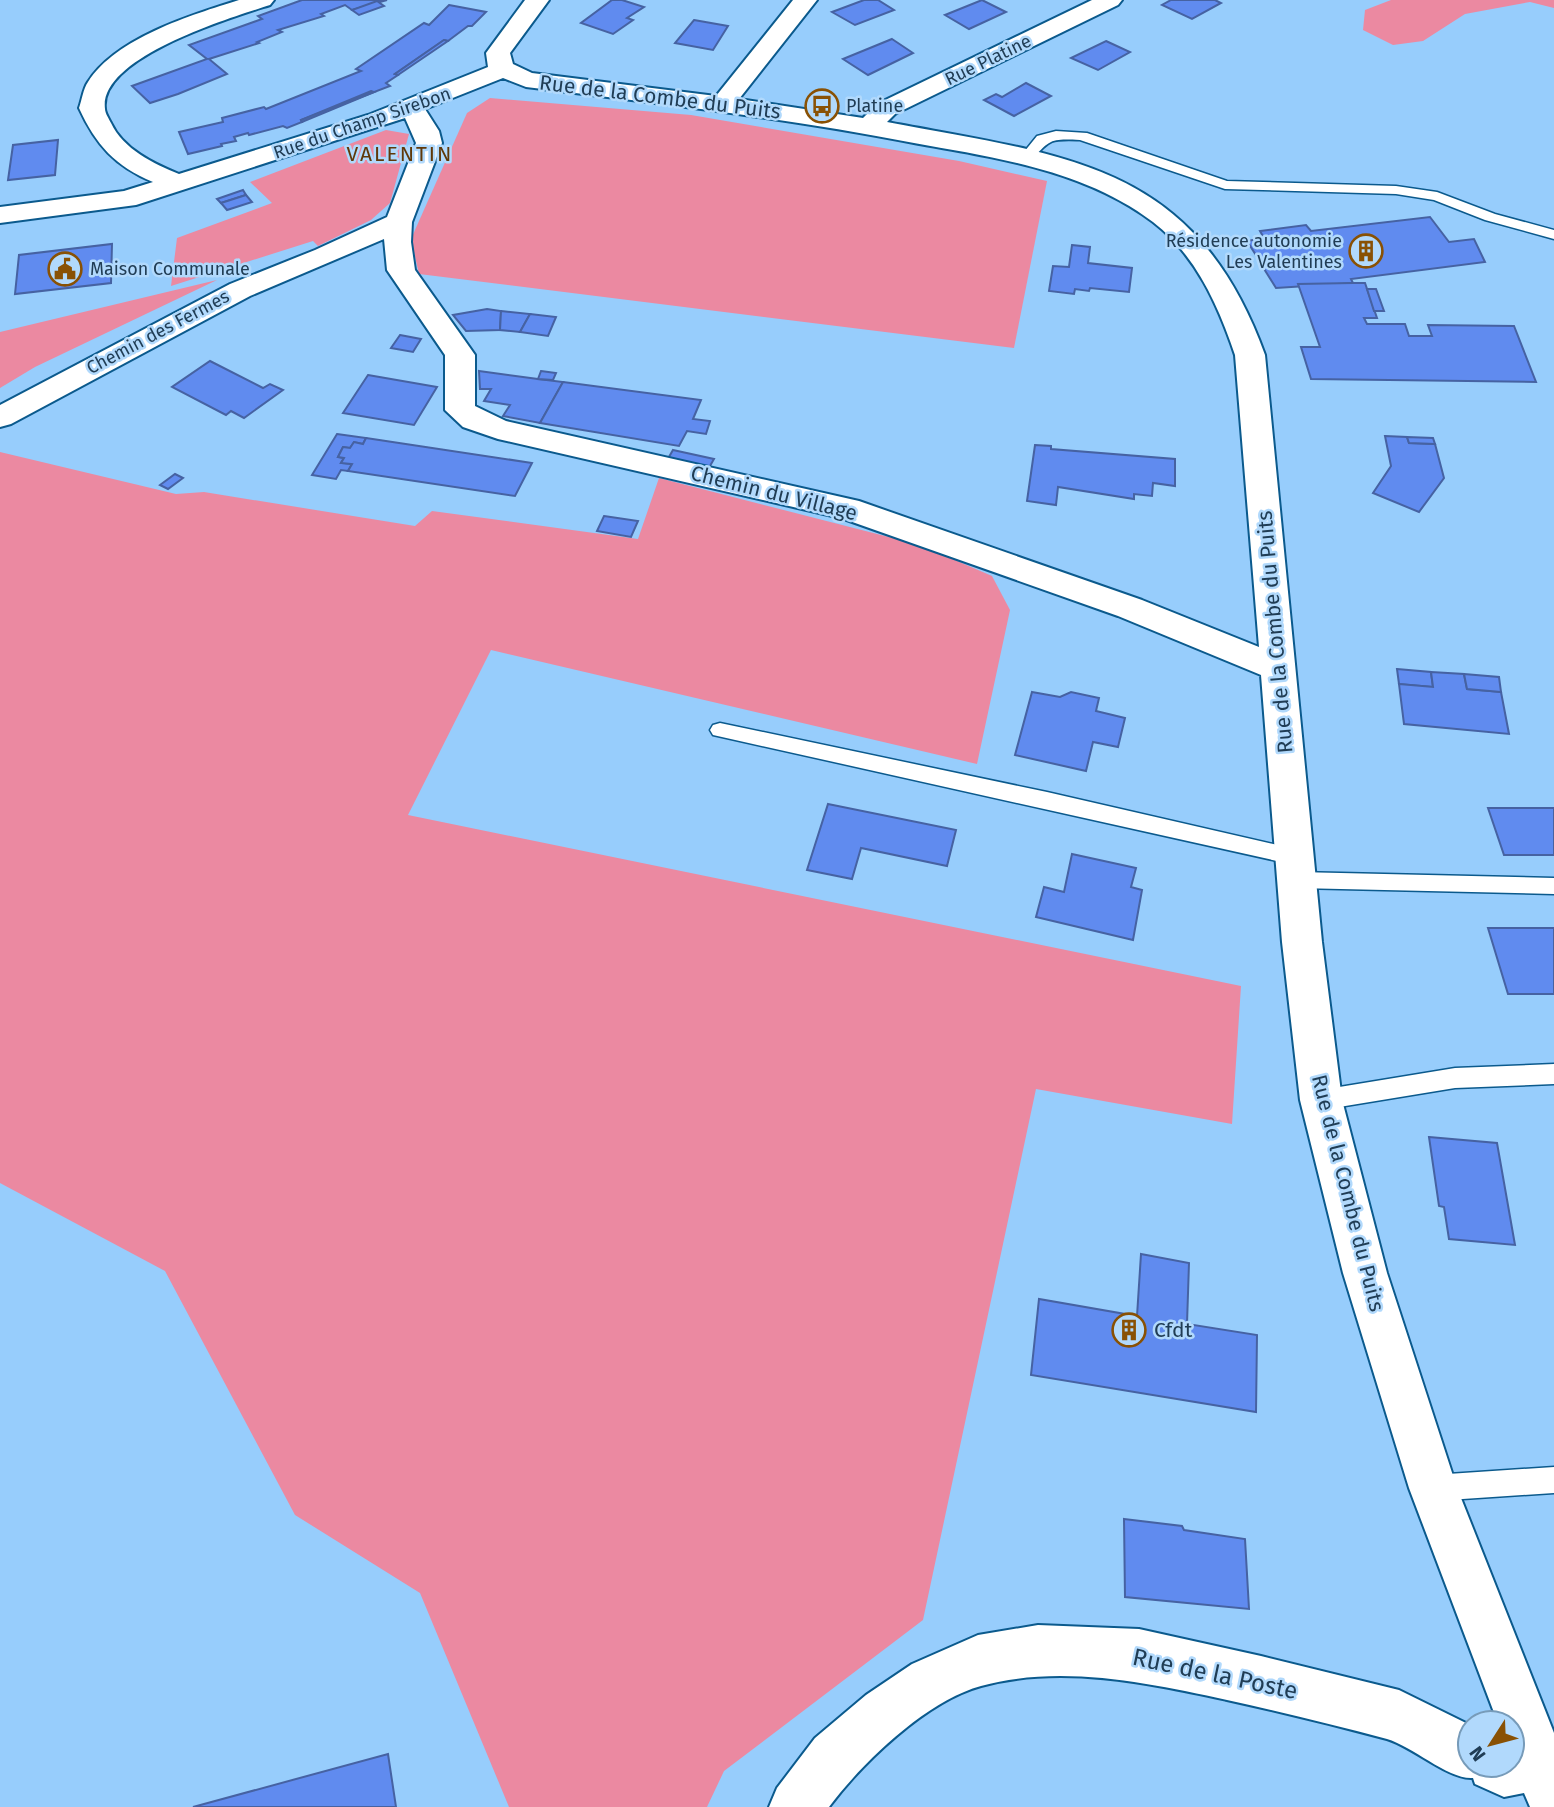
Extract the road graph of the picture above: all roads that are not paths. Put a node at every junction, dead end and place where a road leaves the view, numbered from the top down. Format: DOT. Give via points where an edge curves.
graph roads {
  1 [pos="262,0"];
  2 [pos="537,0"];
  3 [pos="805,0"];
  4 [pos="1110,0"];
  5 [pos="504,69"];
  6 [pos="724,102"];
  7 [pos="412,108"];
  8 [pos="870,126"];
  9 [pos="1027,157"];
  10 [pos="178,183"];
  11 [pos="0,215"];
  12 [pos="399,222"];
  13 [pos="1554,235"];
  14 [pos="325,256"];
  15 [pos="401,270"];
  16 [pos="0,417"];
  17 [pos="1278,668"];
  18 [pos="720,730"];
  19 [pos="1296,868"];
  20 [pos="1554,886"];
  21 [pos="1554,1074"];
  22 [pos="1321,1100"];
  23 [pos="1554,1480"];
  24 [pos="1433,1488"];
  25 [pos="1456,1745"];
  26 [pos="1530,1777"];
  27 [pos="796,1807"];
  1 -- 10 [label="street" via="195,22 130,54 107,72 93,95 95,123 120,154"];
  2 -- 5 [label="street" via="498,53 498,63"];
  3 -- 6 [label="street"];
  4 -- 8 [label="street, Rue Platine" via="886,109"];
  5 -- 6 [label="street, Rue de la Combe du Puits" via="526,80"];
  5 -- 7 [label="street, Rue du Champ Sirebon"];
  6 -- 8 [label="street, Rue de la Combe du Puits"];
  7 -- 10 [label="street, Rue du Champ Sirebon"];
  7 -- 12 [label="street" via="429,143"];
  8 -- 9 [label="street, Rue de la Combe du Puits"];
  9 -- 13 [label="lane" via="1042,139 1082,136 1225,185 1396,190 1437,196"];
  9 -- 17 [label="street, Rue de la Combe du Puits" via="1098,180 1163,218 1197,250 1236,313 1250,355"];
  10 -- 11 [label="street, Rue du Champ Sirebon" via="127,199"];
  12 -- 14 [label="street, Chemin des Fermes"];
  12 -- 15 [label="street, Chemin du Village"];
  14 -- 15 [label="street"];
  14 -- 16 [label="street, Chemin des Fermes" via="240,290"];
  15 -- 17 [label="street, Chemin du Village" via="460,355 460,410 474,420 848,509 1130,608"];
  17 -- 19 [label="street, Rue de la Combe du Puits"];
  18 -- 19 [label="lane" via="1047,800"];
  19 -- 20 [label="lane"];
  19 -- 22 [label="street, Rue de la Combe du Puits"];
  21 -- 22 [label="lane" via="1455,1077"];
  22 -- 24 [label="street, Rue de la Combe du Puits" via="1365,1273"];
  23 -- 24 [label="lane"];
  24 -- 26 [label="street, Rue de la Combe du Puits"];
  25 -- 27 [label="street, Rue de la Poste" via="1399,1716 1261,1682 1139,1656 1038,1651 978,1661 930,1682 884,1713 834,1757"];
}
